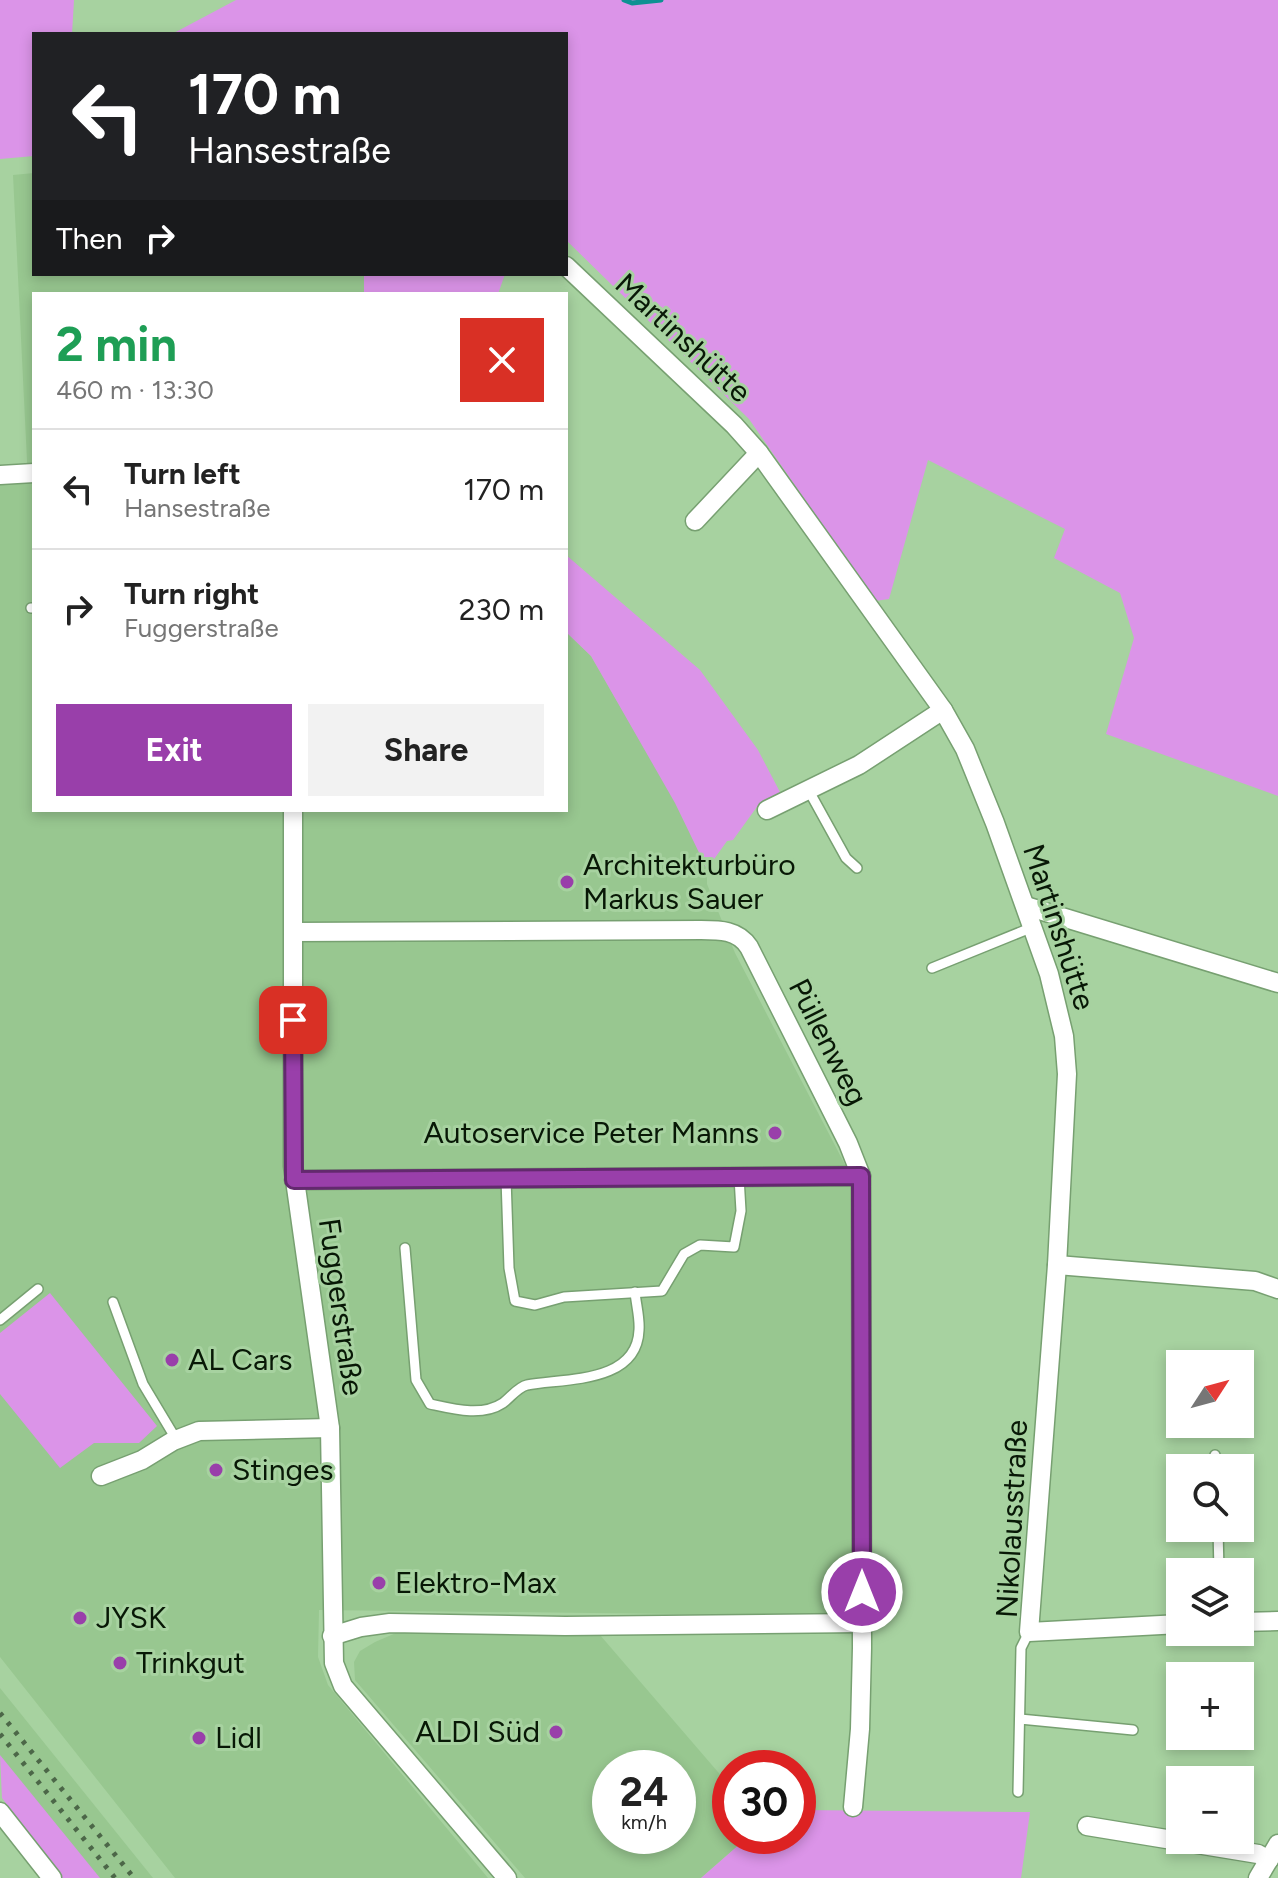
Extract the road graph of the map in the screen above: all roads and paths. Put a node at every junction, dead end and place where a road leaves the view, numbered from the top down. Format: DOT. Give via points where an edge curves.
graph roads {
  1 [pos="568,268"];
  2 [pos="759,453"];
  3 [pos="32,473"];
  4 [pos="0,475"];
  5 [pos="695,521"];
  6 [pos="943,710"];
  7 [pos="809,791"];
  8 [pos="767,810"];
  9 [pos="293,812"];
  10 [pos="857,868"];
  11 [pos="1026,906"];
  12 [pos="1033,927"];
  13 [pos="294,932"];
  14 [pos="932,968"];
  15 [pos="1278,983"];
  16 [pos="861,1176"];
  17 [pos="739,1177"];
  18 [pos="506,1178"];
  19 [pos="294,1180"];
  20 [pos="405,1248"];
  21 [pos="1057,1265"];
  22 [pos="38,1289"];
  23 [pos="1278,1289"];
  24 [pos="635,1292"];
  25 [pos="113,1302"];
  26 [pos="0,1320"];
  27 [pos="330,1428"];
  28 [pos="176,1439"];
  29 [pos="101,1476"];
  30 [pos="1278,1621"];
  31 [pos="1254,1622"];
  32 [pos="862,1623"];
  33 [pos="1166,1625"];
  34 [pos="1029,1632"];
  35 [pos="332,1636"];
  36 [pos="1020,1719"];
  37 [pos="1133,1730"];
  38 [pos="1018,1792"];
  39 [pos="853,1807"];
  40 [pos="0,1812"];
  41 [pos="1087,1826"];
  42 [pos="1273,1852"];
  43 [pos="52,1878"];
  44 [pos="507,1878"];
  45 [pos="1258,1878"];
  1 -- 2 [label="street, Martinshütte"];
  2 -- 5 [label="street"];
  2 -- 6 [label="street, Martinshütte"];
  3 -- 4 [label="street"];
  6 -- 7 [label="street"];
  6 -- 11 [label="street, Martinshütte" via="976,775"];
  7 -- 8 [label="street"];
  7 -- 10 [label="lane" via="846,858"];
  9 -- 13 [label="street, Fuggerstraße"];
  11 -- 12 [label="street, Martinshütte"];
  11 -- 15 [label="street"];
  12 -- 14 [label="lane"];
  12 -- 21 [label="street, Martinshütte" via="1066,1048"];
  13 -- 16 [label="street, Püllenweg" via="736,934 752,952"];
  13 -- 19 [label="street, Fuggerstraße"];
  16 -- 17 [label="street"];
  16 -- 32 [label="street, Püllenweg"];
  17 -- 18 [label="street"];
  17 -- 24 [label="lane" via="741,1211 734,1247 700,1245 684,1254 662,1291"];
  18 -- 19 [label="street"];
  18 -- 24 [label="lane" via="515,1301 535,1305 564,1297"];
  19 -- 27 [label="street, Fuggerstraße"];
  20 -- 24 [label="lane" via="416,1380 430,1404 460,1411 494,1409 523,1385 597,1376 623,1363 634,1351 640,1331"];
  21 -- 23 [label="street" via="1255,1281"];
  21 -- 34 [label="street, Nikolausstraße"];
  22 -- 26 [label="lane"];
  25 -- 28 [label="lane" via="143,1384"];
  27 -- 28 [label="street" via="223,1429"];
  27 -- 35 [label="street"];
  28 -- 29 [label="street"];
  30 -- 31 [label="street"];
  32 -- 35 [label="street" via="390,1623"];
  32 -- 39 [label="street, Püllenweg"];
  33 -- 34 [label="street, Nikolausstraße"];
  34 -- 36 [label="lane" via="1021,1648"];
  35 -- 44 [label="street" via="335,1669 343,1686"];
  36 -- 37 [label="lane"];
  36 -- 38 [label="lane"];
  40 -- 43 [label="street"];
  41 -- 42 [label="street" via="1258,1854"];
  42 -- 45 [label="street"];
}
